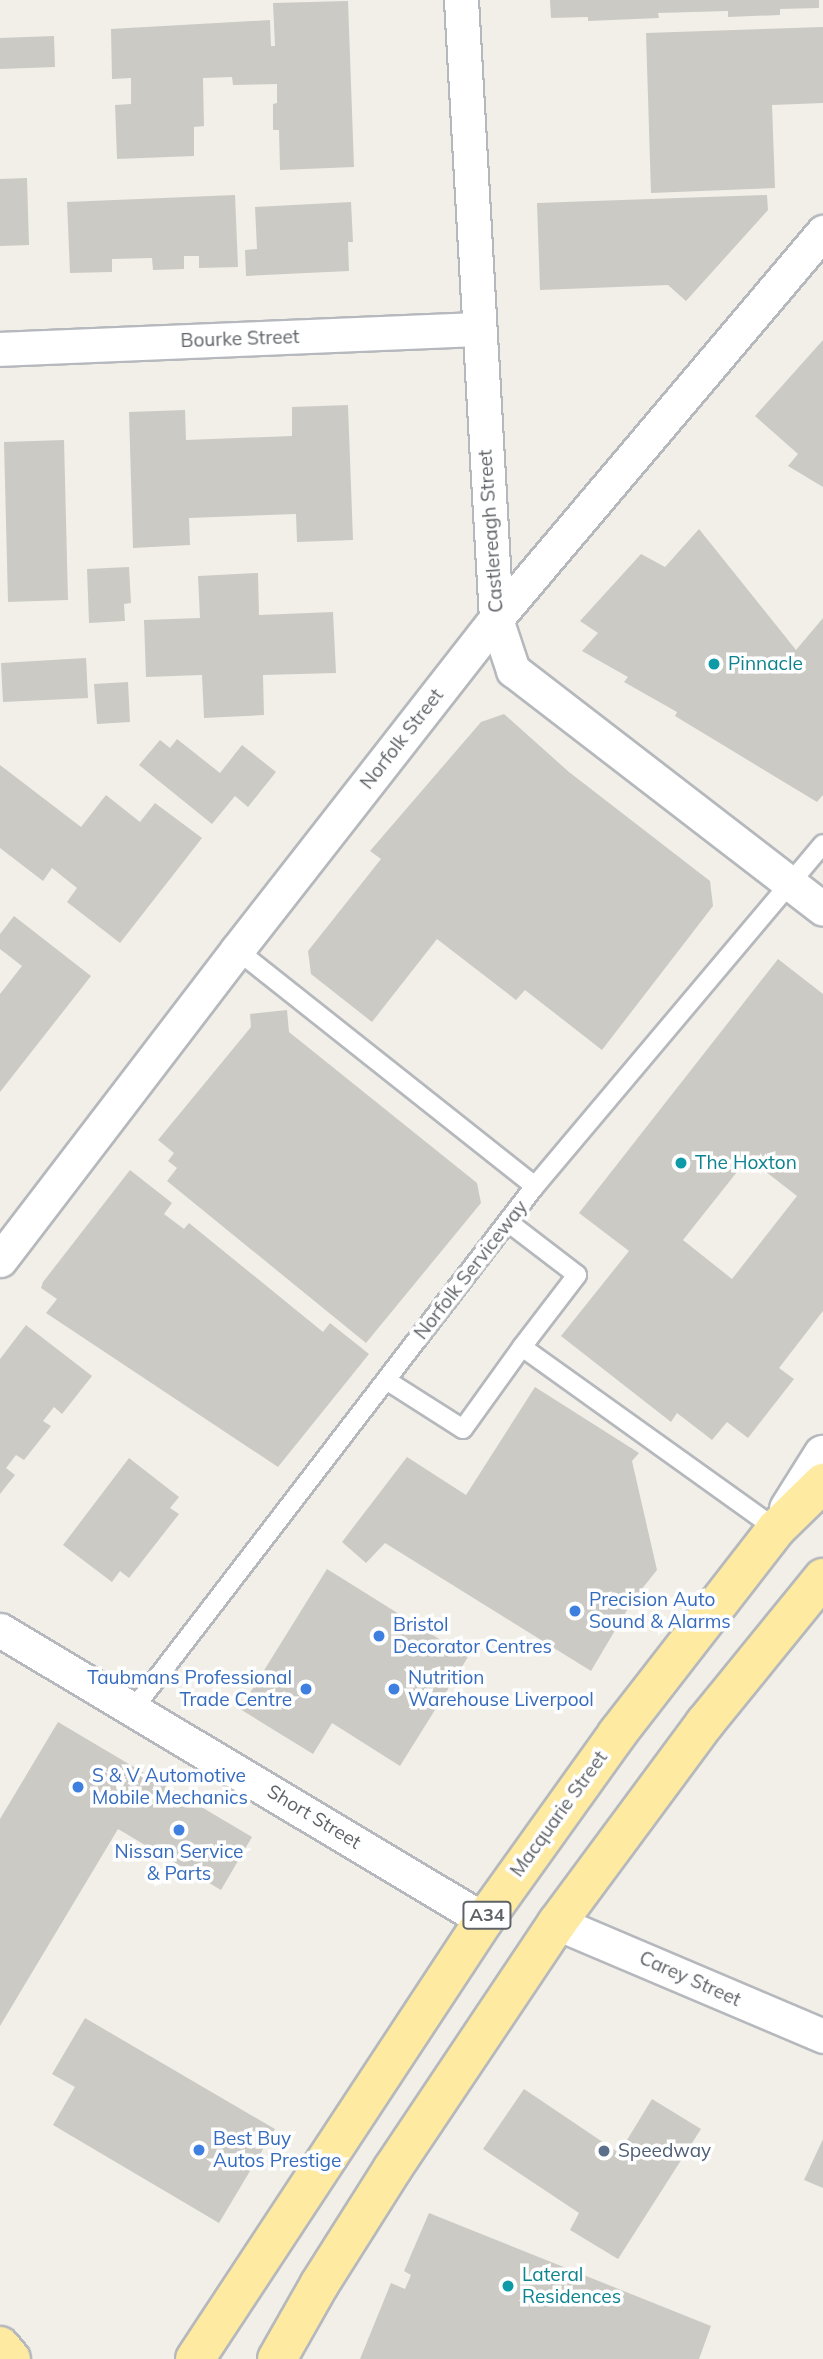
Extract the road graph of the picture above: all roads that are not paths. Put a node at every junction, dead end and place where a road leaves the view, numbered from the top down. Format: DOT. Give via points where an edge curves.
graph roads {
  1 [pos="461,0"];
  2 [pos="823,232"];
  3 [pos="479,329"];
  4 [pos="0,349"];
  5 [pos="496,619"];
  6 [pos="823,844"];
  7 [pos="790,882"];
  8 [pos="823,909"];
  9 [pos="237,950"];
  10 [pos="535,1186"];
  11 [pos="508,1222"];
  12 [pos="0,1260"];
  13 [pos="522,1348"];
  14 [pos="386,1380"];
  15 [pos="823,1455"];
  16 [pos="823,1483"];
  17 [pos="776,1529"];
  18 [pos="823,1578"];
  19 [pos="823,1608"];
  20 [pos="0,1630"];
  21 [pos="725,1697"];
  22 [pos="134,1708"];
  23 [pos="484,1920"];
  24 [pos="557,1923"];
  25 [pos="823,2036"];
  26 [pos="0,2346"];
  27 [pos="196,2353"];
  28 [pos="11,2359"];
  29 [pos="277,2359"];
  1 -- 3 [label="street, Castlereagh Street"];
  2 -- 5 [label="street, Norfolk Street"];
  3 -- 4 [label="street, Bourke Street"];
  3 -- 5 [label="street, Castlereagh Street"];
  5 -- 7 [label="street, Castlereagh Street" via="513,670"];
  5 -- 9 [label="street, Norfolk Street"];
  6 -- 7 [label="lane, Norfolk Serviceway"];
  7 -- 8 [label="street, Castlereagh Street"];
  7 -- 10 [label="lane, Norfolk Serviceway"];
  9 -- 10 [label="lane"];
  9 -- 12 [label="street, Norfolk Street"];
  10 -- 11 [label="lane, Norfolk Serviceway"];
  11 -- 13 [label="lane" via="577,1275"];
  11 -- 14 [label="lane, Norfolk Serviceway"];
  13 -- 14 [label="lane" via="463,1429"];
  13 -- 17 [label="lane"];
  14 -- 22 [label="lane, Norfolk Serviceway"];
  15 -- 17 [label="street, Macquarie Street"];
  16 -- 17 [label="highway, A34"];
  17 -- 23 [label="highway, Macquarie Street / A34" via="617,1734"];
  18 -- 21 [label="highway"];
  19 -- 21 [label="highway" via="764,1656"];
  20 -- 22 [label="street, Short Street"];
  21 -- 24 [label="highway"];
  22 -- 23 [label="street, Short Street"];
  23 -- 27 [label="highway, Macquarie Street / A34"];
  24 -- 25 [label="street, Carey Street"];
  24 -- 29 [label="highway" via="393,2168"];
  26 -- 28 [label="highway"];
}
